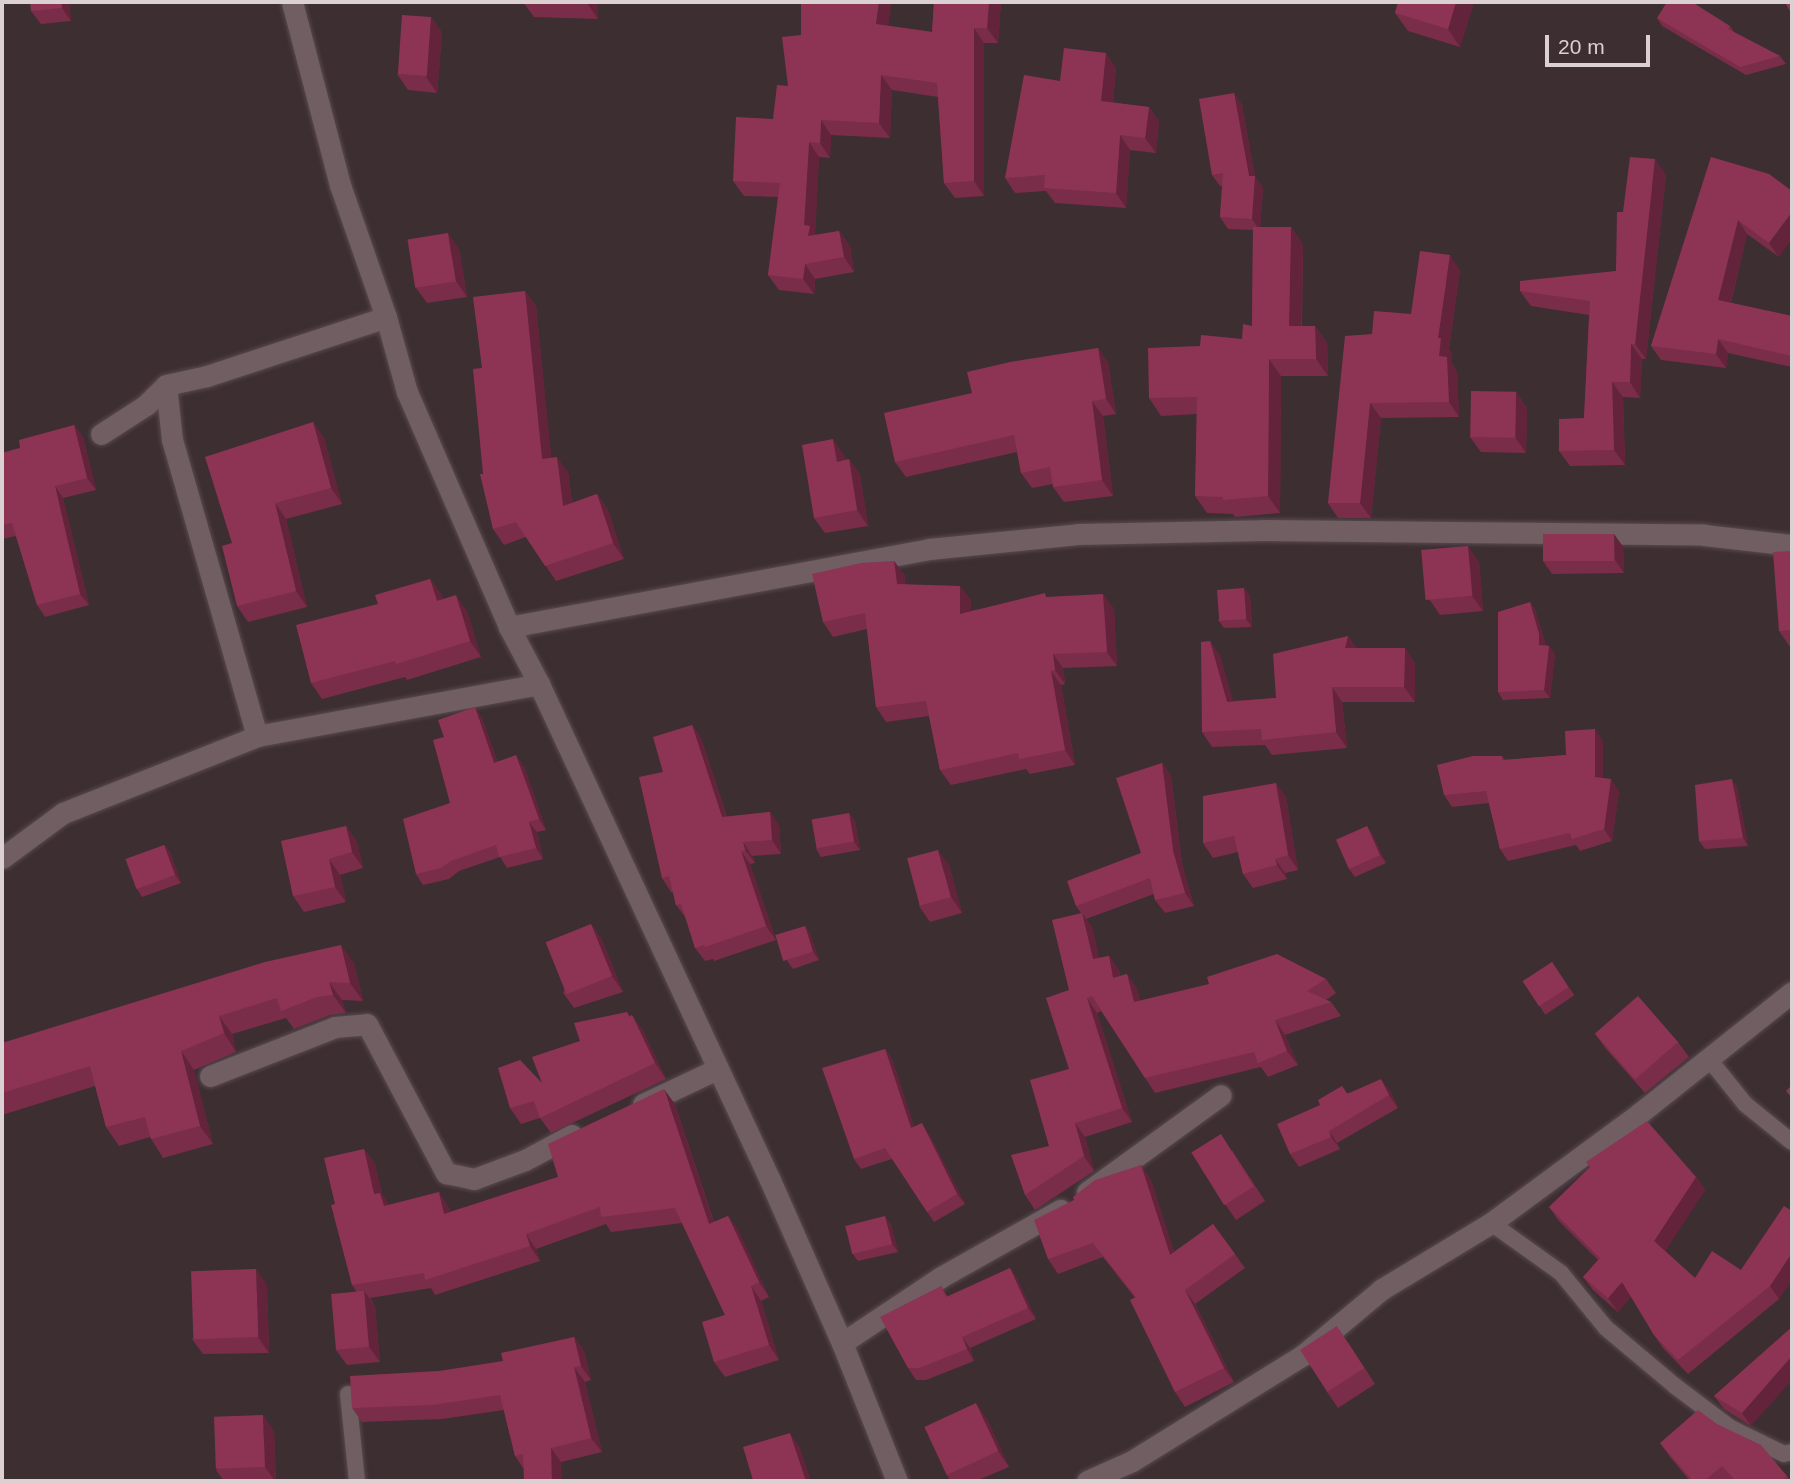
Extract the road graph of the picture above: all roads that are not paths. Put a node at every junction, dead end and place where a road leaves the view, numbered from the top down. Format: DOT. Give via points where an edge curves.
graph roads {
  1 [pos="292,2"];
  2 [pos="386,317"];
  3 [pos="166,385"];
  4 [pos="101,434"];
  5 [pos="1792,545"];
  6 [pos="509,627"];
  7 [pos="539,684"];
  8 [pos="257,736"];
  9 [pos="2,858"];
  10 [pos="1792,992"];
  11 [pos="1709,1059"];
  12 [pos="718,1069"];
  13 [pos="209,1076"];
  14 [pos="1222,1095"];
  15 [pos="625,1111"];
  16 [pos="594,1125"];
  17 [pos="1792,1142"];
  18 [pos="1491,1223"];
  19 [pos="842,1343"];
  20 [pos="348,1394"];
  21 [pos="1792,1452"];
  22 [pos="357,1481"];
  23 [pos="897,1481"];
  24 [pos="1087,1481"];
  1 -- 2 [label="street" via="340,185"];
  2 -- 3 [label="street" via="207,376"];
  2 -- 6 [label="street" via="407,392"];
  3 -- 4 [label="street" via="146,405"];
  3 -- 8 [label="street" via="172,440"];
  5 -- 6 [label="street" via="1704,535 1263,530 1078,534 929,549"];
  6 -- 7 [label="street"];
  7 -- 8 [label="street"];
  7 -- 12 [label="street"];
  8 -- 9 [label="street" via="63,813"];
  10 -- 11 [label="street"];
  11 -- 17 [label="lane" via="1745,1104"];
  11 -- 18 [label="street"];
  12 -- 15 [label="street"];
  12 -- 19 [label="street"];
  13 -- 16 [label="street" via="335,1027 368,1024 446,1172 474,1179 525,1160"];
  14 -- 19 [label="street" via="1065,1208 941,1277"];
  18 -- 21 [label="lane" via="1561,1273 1606,1328 1675,1386 1731,1428 1784,1454"];
  18 -- 24 [label="street" via="1382,1289 1303,1354 1132,1461"];
  19 -- 23 [label="street"];
  20 -- 22 [label="lane"];
}
